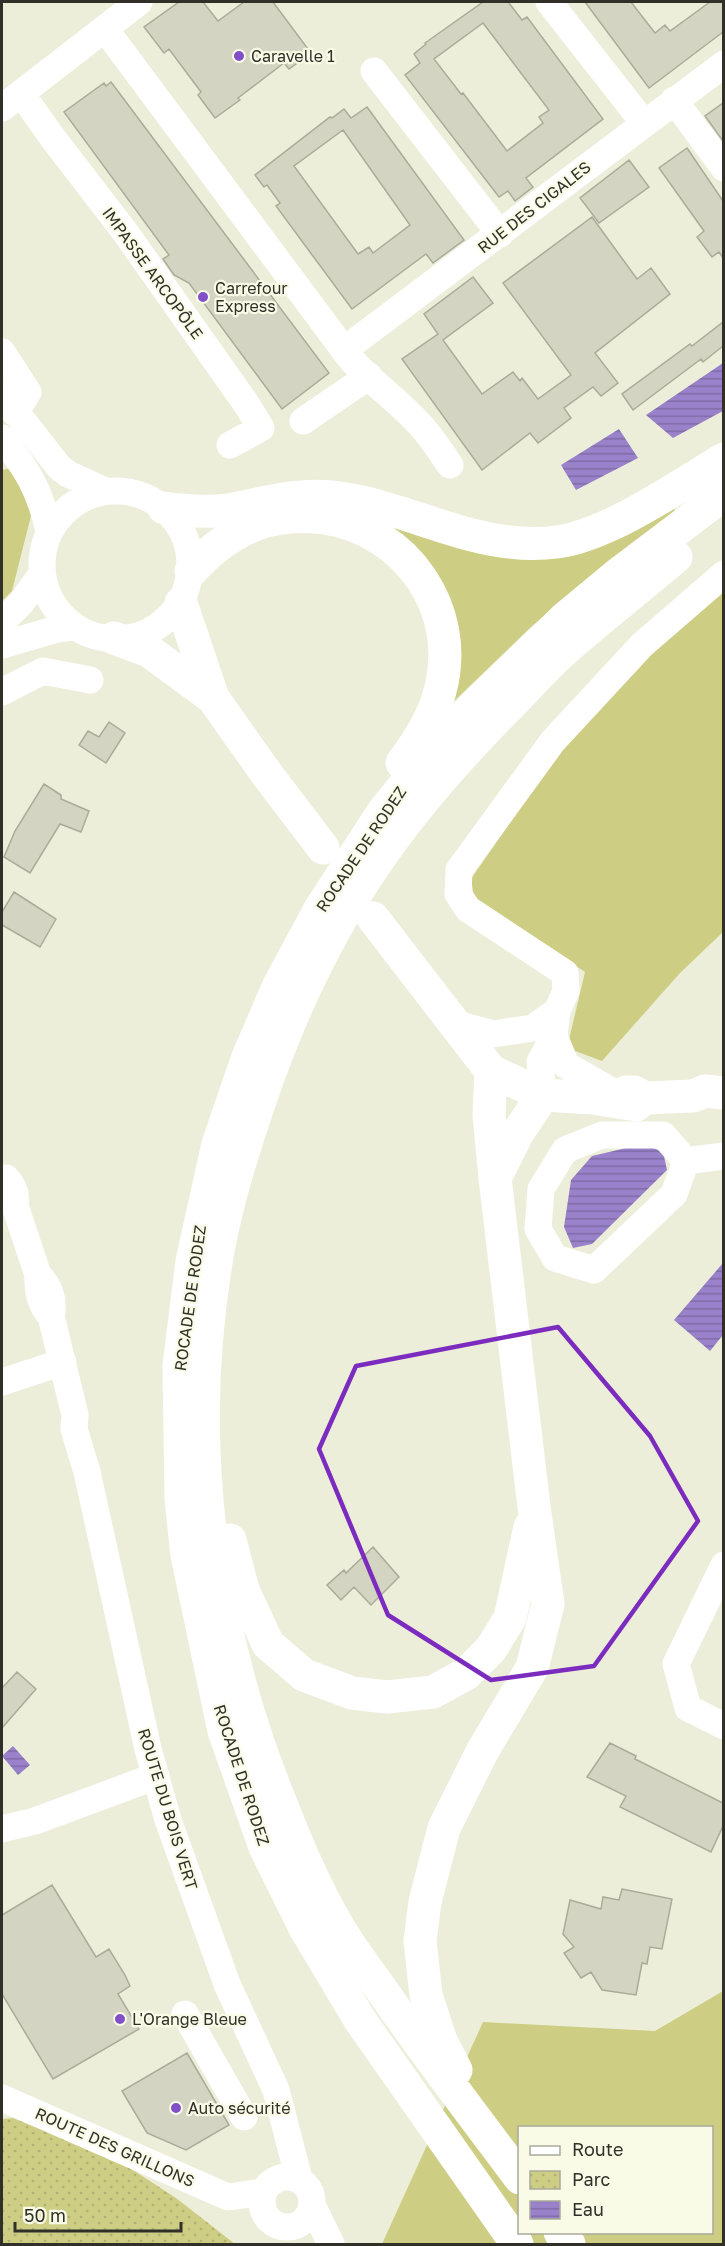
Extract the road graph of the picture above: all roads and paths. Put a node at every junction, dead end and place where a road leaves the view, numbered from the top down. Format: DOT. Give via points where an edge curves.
graph roads {
  1 [pos="549,2"];
  2 [pos="130,4"];
  3 [pos="105,29"];
  4 [pos="723,64"];
  5 [pos="374,71"];
  6 [pos="674,100"];
  7 [pos="10,102"];
  8 [pos="644,123"];
  9 [pos="723,168"];
  10 [pos="500,234"];
  11 [pos="344,350"];
  12 [pos="2,352"];
  13 [pos="369,376"];
  14 [pos="21,395"];
  15 [pos="303,422"];
  16 [pos="2,438"];
  17 [pos="231,445"];
  18 [pos="723,459"];
  19 [pos="450,465"];
  20 [pos="103,490"];
  21 [pos="723,494"];
  22 [pos="164,508"];
  23 [pos="723,522"];
  24 [pos="49,531"];
  25 [pos="191,571"];
  26 [pos="42,574"];
  27 [pos="723,574"];
  28 [pos="181,603"];
  29 [pos="2,622"];
  30 [pos="73,627"];
  31 [pos="114,638"];
  32 [pos="2,645"];
  33 [pos="90,680"];
  34 [pos="2,692"];
  35 [pos="213,698"];
  36 [pos="364,844"];
  37 [pos="323,848"];
  38 [pos="322,912"];
  39 [pos="374,918"];
  40 [pos="453,1023"];
  41 [pos="555,1024"];
  42 [pos="275,1057"];
  43 [pos="491,1071"];
  44 [pos="543,1095"];
  45 [pos="603,1095"];
  46 [pos="713,1097"];
  47 [pos="723,1156"];
  48 [pos="686,1161"];
  49 [pos="4,1172"];
  50 [pos="495,1178"];
  51 [pos="63,1362"];
  52 [pos="2,1382"];
  53 [pos="534,1507"];
  54 [pos="723,1564"];
  55 [pos="723,1726"];
  56 [pos="156,1776"];
  57 [pos="2,1828"];
  58 [pos="185,2014"];
  59 [pos="2,2098"];
  60 [pos="244,2117"];
  61 [pos="518,2163"];
  62 [pos="518,2177"];
  63 [pos="278,2199"];
  64 [pos="323,2244"];
  65 [pos="331,2244"];
  66 [pos="517,2244"];
  1 -- 8 [label="street"];
  2 -- 3 [label="street"];
  3 -- 7 [label="street"];
  3 -- 11 [label="street"];
  4 -- 6 [label="street, RUE DES CIGALES"];
  5 -- 10 [label="street"];
  6 -- 8 [label="street, RUE DES CIGALES"];
  6 -- 9 [label="street"];
  7 -- 17 [label="street, IMPASSE ARCOPÔLE" via="28,103 247,405 261,428"];
  8 -- 10 [label="street, RUE DES CIGALES"];
  10 -- 11 [label="street, RUE DES CIGALES"];
  11 -- 13 [label="street" via="355,366"];
  12 -- 14 [label="street"];
  13 -- 15 [label="street"];
  13 -- 19 [label="street" via="422,426"];
  14 -- 20 [label="street" via="59,467"];
  16 -- 24 [label="street" via="39,494"];
  18 -- 22 [label="main road" via="608,526 559,542 530,544 492,539 330,496 212,511"];
  20 -- 22 [label="street" via="138,493"];
  20 -- 24 [label="street" via="64,510"];
  21 -- 36 [label="main road, ROCADE DE RODEZ" via="564,619 514,666 434,749 383,812"];
  22 -- 25 [label="street" via="185,538"];
  23 -- 36 [label="main road, ROCADE DE RODEZ" via="561,654 470,745 416,810"];
  24 -- 26 [label="street" via="42,553"];
  25 -- 28 [label="street"];
  25 -- 36 [label="main road" via="221,542 251,526 288,517 315,517 361,528 387,543 412,564 428,587 444,632 440,694"];
  26 -- 29 [label="street"];
  26 -- 30 [label="street" via="55,608"];
  27 -- 41 [label="street" via="642,645 553,741 459,870 458,894 468,909 565,973 567,991"];
  28 -- 31 [label="street" via="153,629"];
  28 -- 35 [label="main road"];
  30 -- 31 [label="street"];
  30 -- 32 [label="street"];
  31 -- 35 [label="main road" via="149,651"];
  33 -- 34 [label="street" via="43,671"];
  35 -- 37 [label="main road"];
  36 -- 38 [label="main road, ROCADE DE RODEZ"];
  36 -- 38 [label="main road"];
  38 -- 42 [label="main road, ROCADE DE RODEZ" via="297,1006"];
  38 -- 66 [label="main road, ROCADE DE RODEZ" via="291,930 279,985 248,1057 218,1144 192,1261 179,1366 181,1499 187,1555 224,1731 265,1847 305,1928 360,2020"];
  39 -- 40 [label="main road"];
  40 -- 41 [label="street" via="493,1034"];
  40 -- 43 [label="main road"];
  41 -- 44 [label="street" via="540,1062"];
  41 -- 45 [label="street" via="566,1065"];
  42 -- 53 [label="main road" via="266,1114 242,1197 225,1280 216,1366 215,1424 232,1551 243,1590 268,1644 304,1675 352,1693 387,1697 433,1692 466,1674 491,1650 510,1618"];
  42 -- 62 [label="main road, ROCADE DE RODEZ" via="244,1147 218,1246 209,1310 204,1480 229,1648 269,1774 300,1852 339,1928"];
  43 -- 44 [label="main road"];
  43 -- 50 [label="main road" via="489,1115"];
  44 -- 45 [label="main road"];
  44 -- 50 [label="main road"];
  45 -- 46 [label="main road" via="634,1092 645,1098"];
  47 -- 48 [label="street"];
  48 -- 48 [label="street" via="674,1194 594,1270 555,1258 538,1229 541,1189 565,1150 602,1135 663,1135"];
  49 -- 51 [label="street" via="17,1198 15,1206 38,1275 46,1282 54,1306 51,1316"];
  50 -- 53 [label="main road"];
  51 -- 52 [label="street"];
  51 -- 56 [label="street, ROUTE DU BOIS VERT" via="75,1415 80,1421 87,1472"];
  53 -- 61 [label="main road" via="549,1604 532,1668 483,1750 444,1828 425,1902 420,1941 426,1995 441,2041 464,2085"];
  54 -- 55 [label="street" via="676,1664 688,1708"];
  56 -- 57 [label="street" via="35,1821"];
  56 -- 63 [label="street, ROUTE DU BOIS VERT" via="227,1984 276,2090 288,2134"];
  58 -- 60 [label="street"];
  59 -- 63 [label="street, ROUTE DES GRILLONS" via="228,2197 235,2209 252,2216"];
  63 -- 64 [label="street" via="306,2234"];
  63 -- 65 [label="street" via="311,2190 313,2207"];
}
